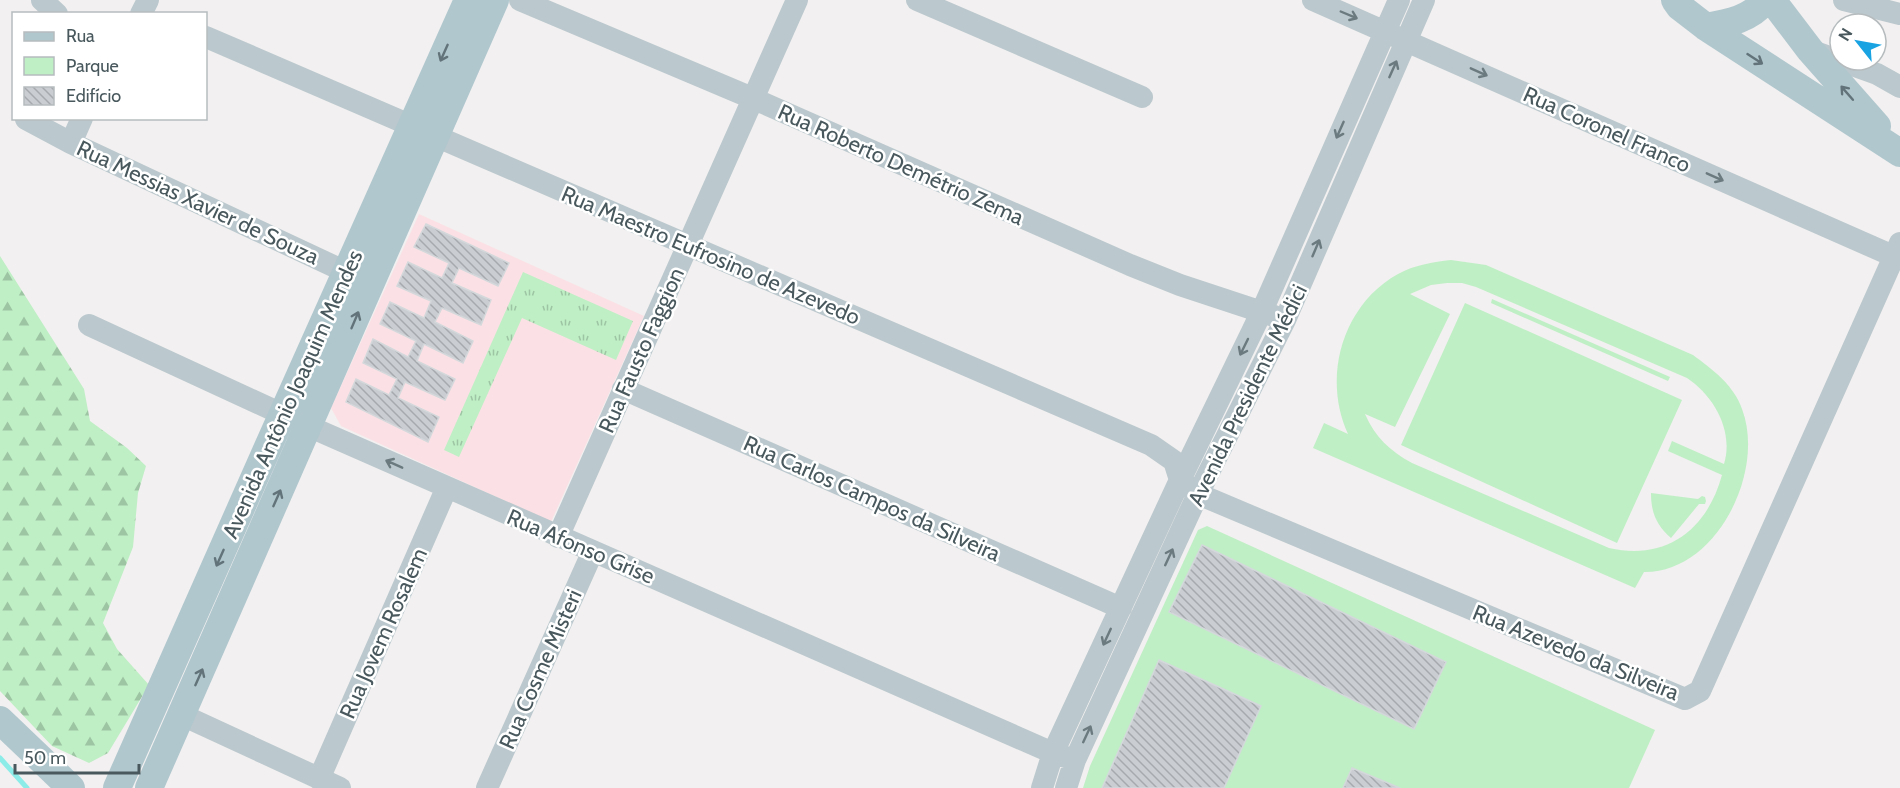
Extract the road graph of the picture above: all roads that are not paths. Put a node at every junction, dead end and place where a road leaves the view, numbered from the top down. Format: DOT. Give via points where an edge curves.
graph roads {
  1 [pos="42,0"];
  2 [pos="468,0"];
  3 [pos="495,0"];
  4 [pos="520,0"];
  5 [pos="796,0"];
  6 [pos="917,0"];
  7 [pos="1313,0"];
  8 [pos="1399,0"];
  9 [pos="1424,0"];
  10 [pos="1766,0"];
  11 [pos="1772,0"];
  12 [pos="1844,0"];
  13 [pos="1674,2"];
  14 [pos="55,12"];
  15 [pos="1900,14"];
  16 [pos="1706,27"];
  17 [pos="1385,31"];
  18 [pos="207,37"];
  19 [pos="1406,40"];
  20 [pos="1810,50"];
  21 [pos="1900,87"];
  22 [pos="1142,97"];
  23 [pos="752,98"];
  24 [pos="28,120"];
  25 [pos="81,120"];
  26 [pos="424,131"];
  27 [pos="70,143"];
  28 [pos="1900,153"];
  29 [pos="1319,178"];
  30 [pos="1341,188"];
  31 [pos="687,246"];
  32 [pos="1898,253"];
  33 [pos="358,277"];
  34 [pos="1262,311"];
  35 [pos="1285,320"];
  36 [pos="89,325"];
  37 [pos="623,389"];
  38 [pos="296,421"];
  39 [pos="1180,480"];
  40 [pos="447,487"];
  41 [pos="1198,494"];
  42 [pos="558,537"];
  43 [pos="593,551"];
  44 [pos="1121,608"];
  45 [pos="182,715"];
  46 [pos="0,720"];
  47 [pos="1053,753"];
  48 [pos="1075,760"];
  49 [pos="319,779"];
  50 [pos="71,788"];
  51 [pos="117,788"];
  52 [pos="149,788"];
  53 [pos="340,788"];
  54 [pos="487,788"];
  55 [pos="1042,788"];
  56 [pos="1066,788"];
  1 -- 14 [label="street"];
  2 -- 26 [label="main road, Avenida Antônio Joaquim Mendes, one-way"];
  3 -- 26 [label="main road, Avenida Antônio Joaquim Mendes"];
  4 -- 23 [label="street, Rua Roberto Demétrio Zema"];
  5 -- 23 [label="street, Rua Fausto Faggion"];
  6 -- 22 [label="street"];
  7 -- 17 [label="street, Rua Coronel Franco, one-way"];
  8 -- 17 [label="street, Avenida Presidente Médici"];
  9 -- 19 [label="street, Avenida Presidente Médici"];
  10 -- 16 [label="main road" via="1743,19"];
  11 -- 20 [label="main road"];
  12 -- 15 [label="street"];
  13 -- 16 [label="main road"];
  16 -- 28 [label="main road, one-way"];
  17 -- 19 [label="street, Rua Coronel Franco"];
  17 -- 29 [label="street, Avenida Presidente Médici, one-way"];
  18 -- 26 [label="street, Rua Maestro Eufrosino de Azevedo"];
  30 -- 19 [label="street, Avenida Presidente Médici, one-way"];
  19 -- 32 [label="street, Rua Coronel Franco, one-way"];
  20 -- 21 [label="street" via="1877,74"];
  28 -- 20 [label="main road, one-way"];
  23 -- 31 [label="street, Rua Fausto Faggion"];
  23 -- 34 [label="street, Rua Roberto Demétrio Zema" via="1130,265"];
  24 -- 27 [label="street, Rua Messias Xavier de Souza"];
  25 -- 27 [label="street"];
  26 -- 31 [label="street, Rua Maestro Eufrosino de Azevedo"];
  26 -- 33 [label="main road, Avenida Antônio Joaquim Mendes"];
  27 -- 33 [label="street, Rua Messias Xavier de Souza"];
  29 -- 30 [label="street"];
  29 -- 34 [label="street, Avenida Presidente Médici"];
  35 -- 30 [label="street, Avenida Presidente Médici, one-way"];
  31 -- 37 [label="street, Rua Fausto Faggion"];
  31 -- 39 [label="street, Rua Maestro Eufrosino de Azevedo" via="1151,445 1174,461"];
  32 -- 41 [label="street, Rua Azevedo da Silveira" via="1700,691 1684,699"];
  33 -- 38 [label="main road, Avenida Antônio Joaquim Mendes"];
  34 -- 35 [label="street, Rua Roberto Demétrio Zema"];
  34 -- 39 [label="street, Avenida Presidente Médici, one-way"];
  35 -- 41 [label="street, Avenida Presidente Médici"];
  36 -- 38 [label="street, Rua Afonso Grise"];
  37 -- 42 [label="street, Rua Fausto Faggion"];
  37 -- 44 [label="street, Rua Carlos Campos da Silveira"];
  40 -- 38 [label="street, Rua Afonso Grise, one-way"];
  45 -- 38 [label="main road, Avenida Antônio Joaquim Mendes, one-way"];
  38 -- 51 [label="main road, Avenida Antônio Joaquim Mendes, one-way"];
  39 -- 41 [label="street, Rua Maestro Eufrosino de Azevedo"];
  39 -- 44 [label="street, Avenida Presidente Médici"];
  40 -- 42 [label="street, Rua Afonso Grise"];
  40 -- 49 [label="street, Rua Jovem Rosalem"];
  48 -- 41 [label="street, Avenida Presidente Médici, one-way"];
  42 -- 43 [label="street, Rua Afonso Grise"];
  43 -- 47 [label="street, Rua Afonso Grise"];
  43 -- 54 [label="street, Rua Cosme Misteri"];
  44 -- 47 [label="street, Avenida Presidente Médici, one-way"];
  45 -- 49 [label="street"];
  45 -- 52 [label="main road, Avenida Antônio Joaquim Mendes"];
  46 -- 50 [label="main road"];
  47 -- 48 [label="street, Rua Afonso Grise"];
  47 -- 55 [label="street, Avenida Presidente Médici"];
  48 -- 56 [label="street, Avenida Presidente Médici"];
  49 -- 53 [label="street"];
}
